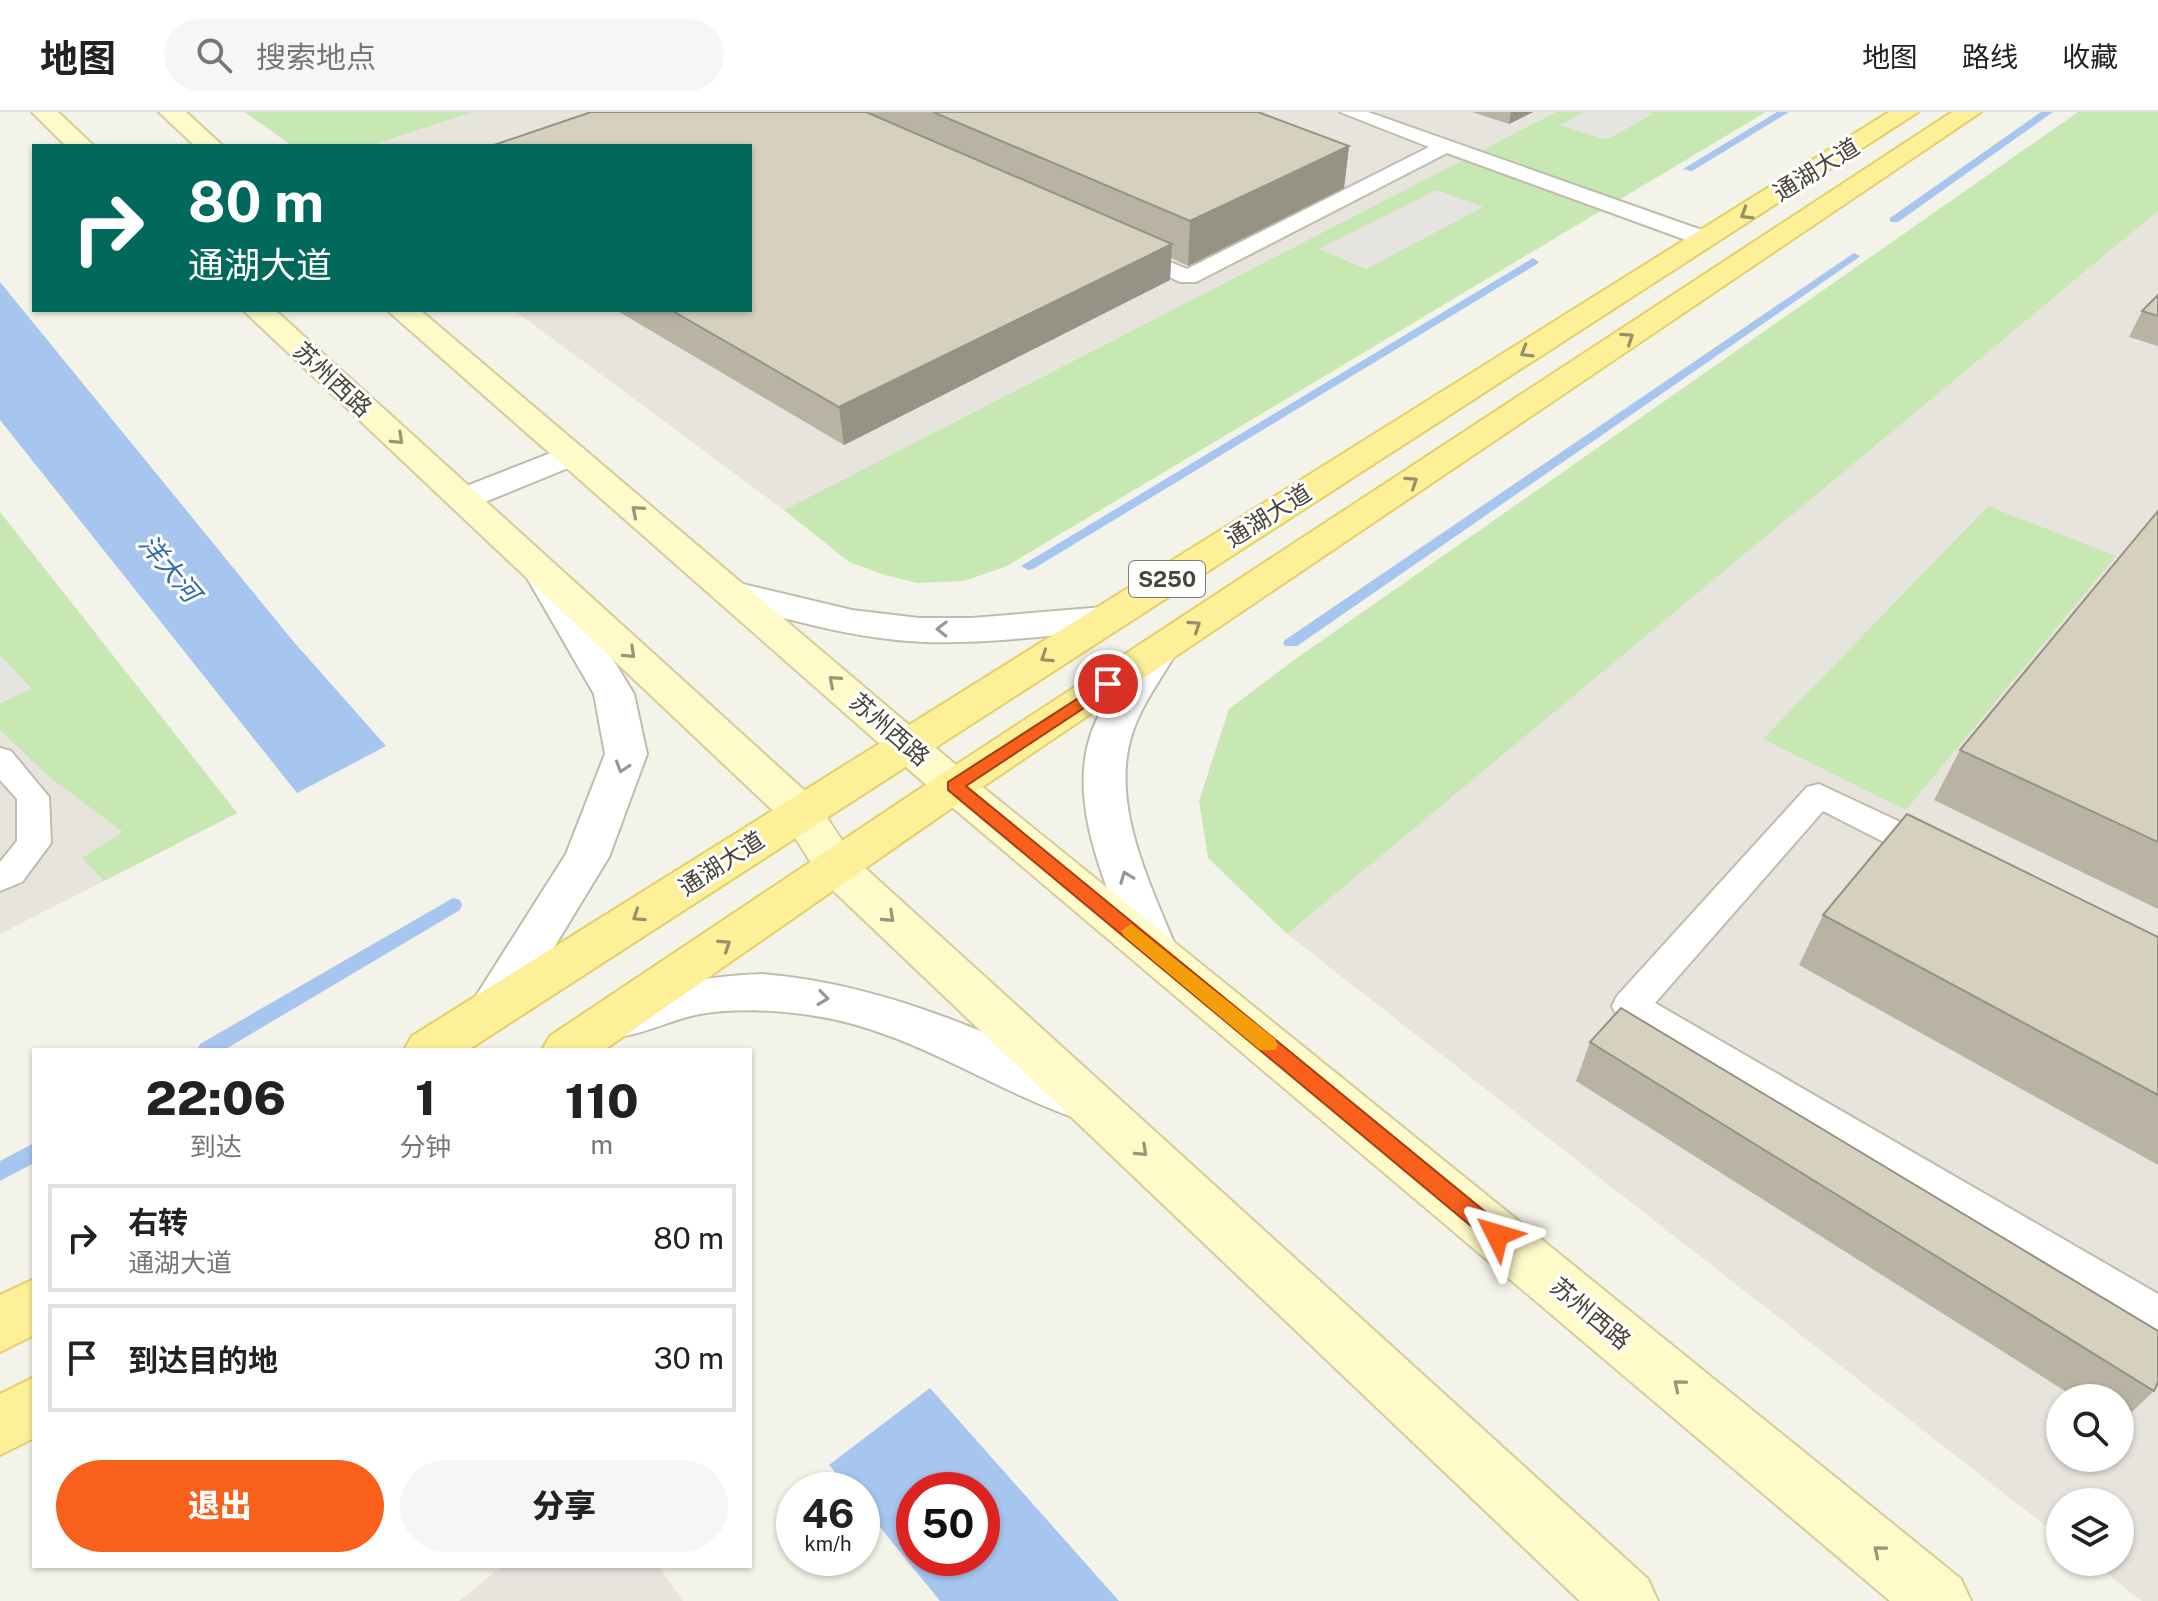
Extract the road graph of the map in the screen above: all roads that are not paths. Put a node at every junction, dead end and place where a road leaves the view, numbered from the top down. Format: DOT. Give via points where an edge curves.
graph roads {
  1 [pos="44,112"];
  2 [pos="171,112"];
  3 [pos="1350,112"];
  4 [pos="1906,112"];
  5 [pos="1969,112"];
  6 [pos="79,144"];
  7 [pos="208,144"];
  8 [pos="1446,146"];
  9 [pos="1101,239"];
  10 [pos="1705,239"];
  11 [pos="260,312"];
  12 [pos="404,312"];
  13 [pos="571,455"];
  14 [pos="463,499"];
  15 [pos="541,571"];
  16 [pos="730,592"];
  17 [pos="1104,619"];
  18 [pos="1159,650"];
  19 [pos="910,745"];
  20 [pos="0,759"];
  21 [pos="954,786"];
  22 [pos="801,812"];
  23 [pos="1960,866"];
  24 [pos="837,868"];
  25 [pos="0,878"];
  26 [pos="1154,950"];
  27 [pos="491,1010"];
  28 [pos="609,1022"];
  29 [pos="432,1048"];
  30 [pos="570,1048"];
  31 [pos="1092,1105"];
  32 [pos="32,1305"];
  33 [pos="2158,1317"];
  34 [pos="0,1326"];
  35 [pos="32,1406"];
  36 [pos="0,1427"];
  37 [pos="1626,1601"];
  38 [pos="1939,1601"];
  1 -- 6 [label="main road"];
  2 -- 7 [label="main road"];
  3 -- 8 [label="lane"];
  4 -- 10 [label="main road, 通湖大道 / S250, one-way"];
  18 -- 5 [label="main road, 通湖大道 / S250, one-way"];
  8 -- 9 [label="lane" via="1188,277"];
  8 -- 10 [label="lane"];
  10 -- 17 [label="main road, 通湖大道 / S250, one-way"];
  11 -- 14 [label="main road, 苏州西路, one-way"];
  12 -- 13 [label="main road, 苏州西路"];
  13 -- 14 [label="street"];
  16 -- 13 [label="main road, 苏州西路, one-way"];
  14 -- 15 [label="main road, 苏州西路"];
  15 -- 22 [label="main road, 苏州西路, one-way"];
  15 -- 27 [label="street, one-way" via="614,694 626,754 587,857"];
  17 -- 16 [label="street, one-way" via="896,628 815,615"];
  19 -- 16 [label="main road, 苏州西路, one-way"];
  17 -- 19 [label="main road, 通湖大道 / S250, one-way"];
  18 -- 21 [label="main road, 通湖大道 / S250"];
  26 -- 18 [label="street, one-way" via="1118,856 1106,775 1111,734"];
  19 -- 21 [label="main road, 苏州西路"];
  19 -- 22 [label="main road, 通湖大道 / S250"];
  20 -- 25 [label="lane" via="33,797 34,843"];
  21 -- 24 [label="main road, 通湖大道 / S250"];
  21 -- 26 [label="main road, 苏州西路"];
  22 -- 24 [label="main road, 苏州西路"];
  22 -- 27 [label="main road, 通湖大道 / S250, one-way"];
  23 -- 33 [label="lane" via="1819,795 1630,1006"];
  28 -- 24 [label="main road, 通湖大道 / S250, one-way"];
  24 -- 31 [label="main road, 苏州西路, one-way"];
  38 -- 26 [label="main road, 苏州西路, one-way"];
  27 -- 29 [label="main road, 通湖大道 / S250"];
  28 -- 30 [label="main road, 通湖大道 / S250"];
  28 -- 31 [label="street, one-way" via="710,994 780,992 845,1002 924,1024"];
  31 -- 37 [label="main road, 苏州西路, one-way"];
  32 -- 34 [label="main road"];
  35 -- 36 [label="main road"];
}
